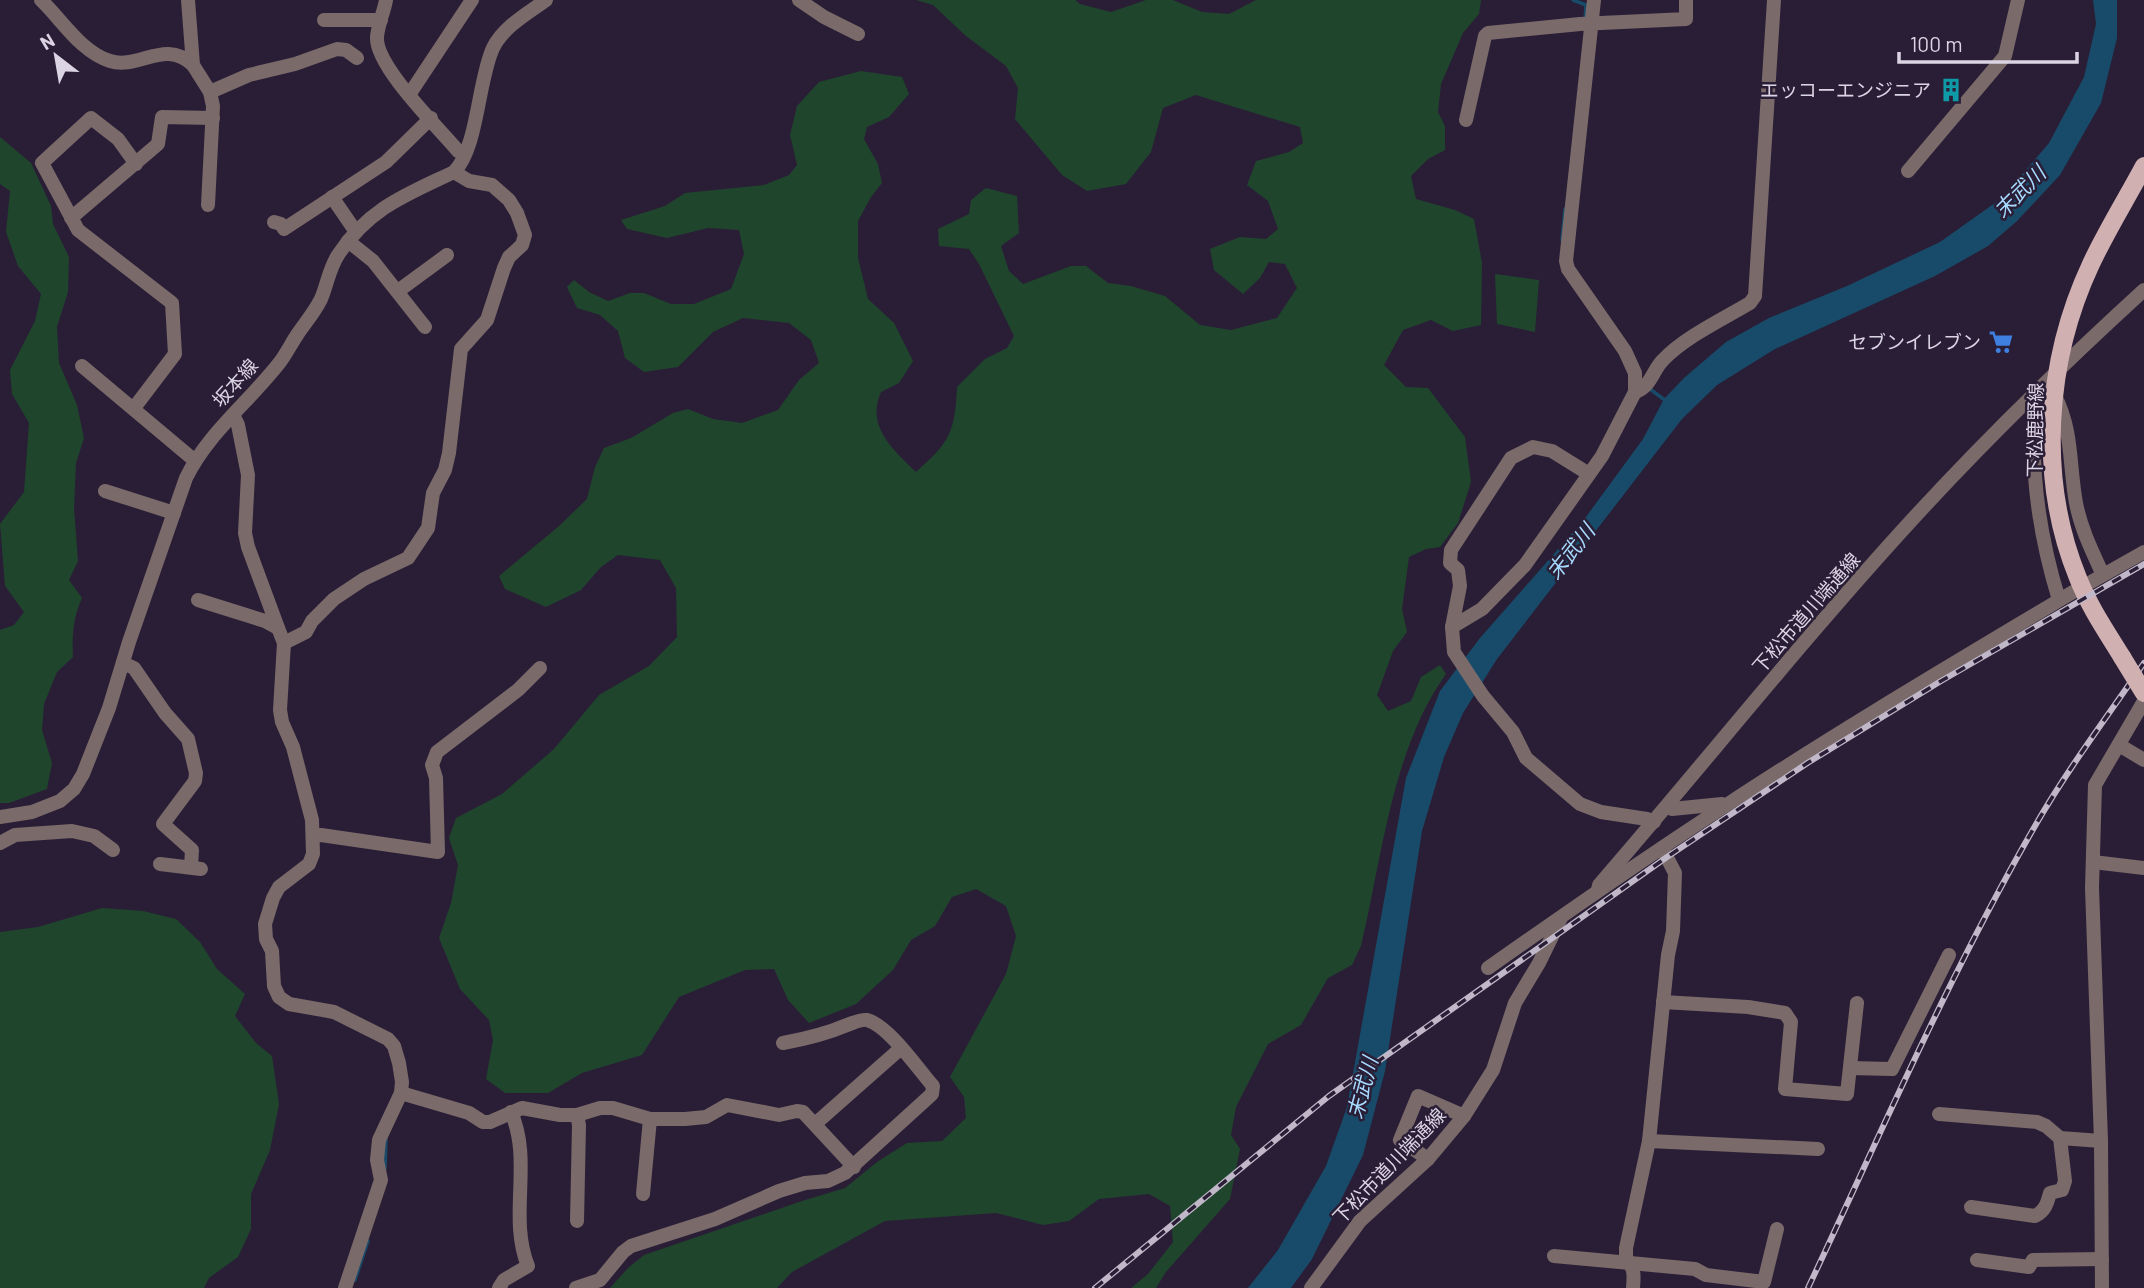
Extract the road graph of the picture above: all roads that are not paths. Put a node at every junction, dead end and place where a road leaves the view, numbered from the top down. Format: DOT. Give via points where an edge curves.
graph roads {
  1 [pos="41,0"];
  2 [pos="188,0"];
  3 [pos="386,0"];
  4 [pos="472,0"];
  5 [pos="545,0"];
  6 [pos="799,0"];
  7 [pos="1594,0"];
  8 [pos="1686,0"];
  9 [pos="1774,0"];
  10 [pos="2018,0"];
  11 [pos="324,20"];
  12 [pos="381,20"];
  13 [pos="1587,24"];
  14 [pos="859,34"];
  15 [pos="357,58"];
  16 [pos="193,65"];
  17 [pos="210,92"];
  18 [pos="409,95"];
  19 [pos="213,118"];
  20 [pos="430,118"];
  21 [pos="1466,120"];
  22 [pos="464,153"];
  23 [pos="136,164"];
  24 [pos="2144,166"];
  25 [pos="1908,171"];
  26 [pos="454,172"];
  27 [pos="332,197"];
  28 [pos="208,205"];
  29 [pos="71,218"];
  30 [pos="274,222"];
  31 [pos="352,237"];
  32 [pos="447,255"];
  33 [pos="2144,290"];
  34 [pos="398,291"];
  35 [pos="425,327"];
  36 [pos="82,366"];
  37 [pos="2057,374"];
  38 [pos="1642,388"];
  39 [pos="2045,395"];
  40 [pos="134,408"];
  41 [pos="233,415"];
  42 [pos="194,460"];
  43 [pos="1589,474"];
  44 [pos="105,491"];
  45 [pos="174,513"];
  46 [pos="2144,552"];
  47 [pos="2073,592"];
  48 [pos="198,600"];
  49 [pos="2059,600"];
  50 [pos="1452,627"];
  51 [pos="278,628"];
  52 [pos="284,643"];
  53 [pos="123,663"];
  54 [pos="540,668"];
  55 [pos="2144,693"];
  56 [pos="2144,701"];
  57 [pos="2119,745"];
  58 [pos="2144,760"];
  59 [pos="1667,806"];
  60 [pos="1724,806"];
  61 [pos="0,817"];
  62 [pos="1654,822"];
  63 [pos="313,836"];
  64 [pos="0,843"];
  65 [pos="1662,848"];
  66 [pos="113,850"];
  67 [pos="2093,862"];
  68 [pos="160,864"];
  69 [pos="2144,868"];
  70 [pos="1598,890"];
  71 [pos="1562,916"];
  72 [pos="1949,955"];
  73 [pos="1488,968"];
  74 [pos="1663,1002"];
  75 [pos="1857,1003"];
  76 [pos="783,1043"];
  77 [pos="900,1049"];
  78 [pos="1850,1068"];
  79 [pos="401,1093"];
  80 [pos="512,1112"];
  81 [pos="1939,1114"];
  82 [pos="577,1115"];
  83 [pos="1464,1116"];
  84 [pos="650,1119"];
  85 [pos="815,1124"];
  86 [pos="2060,1138"];
  87 [pos="1649,1141"];
  88 [pos="2101,1141"];
  89 [pos="1818,1149"];
  90 [pos="1428,1159"];
  91 [pos="854,1167"];
  92 [pos="643,1194"];
  93 [pos="1972,1207"];
  94 [pos="578,1221"];
  95 [pos="1777,1229"];
  96 [pos="1554,1256"];
  97 [pos="2102,1259"];
  98 [pos="1977,1260"];
  99 [pos="1632,1265"];
  100 [pos="345,1288"];
  101 [pos="499,1288"];
  102 [pos="576,1288"];
  103 [pos="1311,1288"];
  104 [pos="1633,1288"];
  105 [pos="2102,1288"];
  1 -- 16 [label="street" via="77,39 108,61 123,64 169,53"];
  2 -- 16 [label="street"];
  3 -- 12 [label="street"];
  4 -- 18 [label="street"];
  5 -- 22 [label="street" via="494,46"];
  6 -- 14 [label="street"];
  7 -- 13 [label="street"];
  8 -- 13 [label="street" via="1686,19"];
  9 -- 38 [label="street" via="1755,296 1671,353"];
  10 -- 25 [label="street" via="2005,56"];
  11 -- 12 [label="street"];
  12 -- 18 [label="street" via="378,46 390,72"];
  13 -- 21 [label="street" via="1488,33"];
  13 -- 38 [label="street" via="1566,261 1625,351"];
  15 -- 17 [label="street" via="337,49 249,75"];
  16 -- 17 [label="street"];
  17 -- 19 [label="street"];
  18 -- 20 [label="street"];
  19 -- 23 [label="street" via="162,117 158,144"];
  19 -- 28 [label="street"];
  20 -- 22 [label="street"];
  20 -- 27 [label="street" via="386,162"];
  22 -- 26 [label="street"];
  23 -- 29 [label="street"];
  23 -- 29 [label="street" via="118,139 91,118 42,163"];
  24 -- 37 [label="main road, 下松鹿野線" via="2091,263 2063,339"];
  26 -- 31 [label="street, 坂本線" via="381,209"];
  26 -- 52 [label="street" via="469,181 492,185 509,200 525,235 504,268 487,320 461,349 449,453 433,493 428,528 408,558 334,599 306,632"];
  27 -- 30 [label="street" via="284,229"];
  27 -- 31 [label="street"];
  29 -- 40 [label="street" via="78,230 172,303 175,354"];
  31 -- 34 [label="street"];
  31 -- 41 [label="street, 坂本線" via="329,271 315,311"];
  32 -- 34 [label="street"];
  33 -- 37 [label="street"];
  34 -- 35 [label="street"];
  36 -- 40 [label="street"];
  37 -- 39 [label="main road, 下松鹿野線"];
  38 -- 43 [label="street"];
  39 -- 46 [label="street" via="2064,414 2074,493 2097,578"];
  39 -- 49 [label="street" via="2036,484"];
  39 -- 55 [label="main road, 下松鹿野線, bridge" via="2058,510 2070,556 2097,617"];
  39 -- 59 [label="street, 下松市道川端通線" via="1999,429 1908,524"];
  40 -- 42 [label="street"];
  41 -- 42 [label="street, 坂本線"];
  41 -- 51 [label="street" via="248,475 248,548"];
  42 -- 45 [label="street, 坂本線"];
  43 -- 50 [label="street" via="1525,565 1482,609"];
  43 -- 50 [label="street" via="1552,450 1533,447 1511,458 1451,550 1450,563 1458,570 1460,586"];
  44 -- 45 [label="street"];
  45 -- 53 [label="street, 坂本線"];
  47 -- 49 [label="street"];
  48 -- 51 [label="street"];
  49 -- 60 [label="street"];
  50 -- 62 [label="street" via="1454,652 1513,732 1526,758 1580,804"];
  51 -- 52 [label="street"];
  52 -- 63 [label="street" via="280,710"];
  53 -- 61 [label="street, 坂本線" via="74,789 48,808"];
  53 -- 68 [label="street" via="134,668 188,739 196,773 195,781 163,824 192,850 196,868"];
  54 -- 63 [label="street" via="437,752 432,765 438,852"];
  56 -- 57 [label="street"];
  57 -- 58 [label="street"];
  57 -- 67 [label="street" via="2095,785"];
  59 -- 60 [label="street"];
  59 -- 62 [label="street, 下松市道川端通線"];
  60 -- 65 [label="street"];
  62 -- 70 [label="street, 下松市道川端通線"];
  63 -- 79 [label="street" via="309,864 279,887 265,924 274,986 289,1004 334,1012 388,1039 399,1063"];
  64 -- 66 [label="street" via="15,835 72,831 94,836"];
  65 -- 70 [label="street"];
  65 -- 74 [label="street" via="1675,873"];
  67 -- 69 [label="street"];
  67 -- 88 [label="street"];
  70 -- 71 [label="street"];
  71 -- 73 [label="street"];
  71 -- 83 [label="street, 下松市道川端通線" via="1515,1003 1493,1070"];
  72 -- 78 [label="street" via="1892,1069"];
  74 -- 78 [label="street" via="1785,1013 1791,1022 1785,1089 1847,1094"];
  74 -- 87 [label="street"];
  75 -- 78 [label="street"];
  76 -- 77 [label="street" via="866,1020 881,1028"];
  77 -- 85 [label="street"];
  77 -- 91 [label="street" via="933,1086 932,1094"];
  79 -- 80 [label="street" via="469,1113 483,1122"];
  79 -- 100 [label="street" via="379,1140 381,1180"];
  80 -- 82 [label="street" via="531,1108"];
  80 -- 101 [label="street" via="522,1159 521,1249 528,1266"];
  81 -- 86 [label="street" via="2037,1122"];
  82 -- 84 [label="street" via="613,1108"];
  82 -- 94 [label="street"];
  83 -- 90 [label="street, 下松市道川端通線"];
  83 -- 90 [label="street" via="1418,1096 1400,1140"];
  84 -- 85 [label="street" via="706,1117 727,1105 779,1115 803,1112"];
  84 -- 92 [label="street"];
  85 -- 91 [label="street"];
  86 -- 88 [label="street"];
  86 -- 93 [label="street" via="2065,1181 2062,1190 2050,1193 2042,1213 2035,1216"];
  87 -- 89 [label="street"];
  87 -- 99 [label="street" via="1626,1248 1626,1259"];
  88 -- 97 [label="street"];
  90 -- 103 [label="street, 下松市道川端通線" via="1360,1221"];
  91 -- 102 [label="street" via="828,1181 779,1191 715,1219 631,1246 600,1280"];
  95 -- 99 [label="street" via="1764,1282 1706,1275 1695,1269"];
  96 -- 99 [label="street"];
  97 -- 98 [label="street" via="2033,1260 2029,1267"];
  97 -- 105 [label="street"];
  99 -- 104 [label="street"];
}
